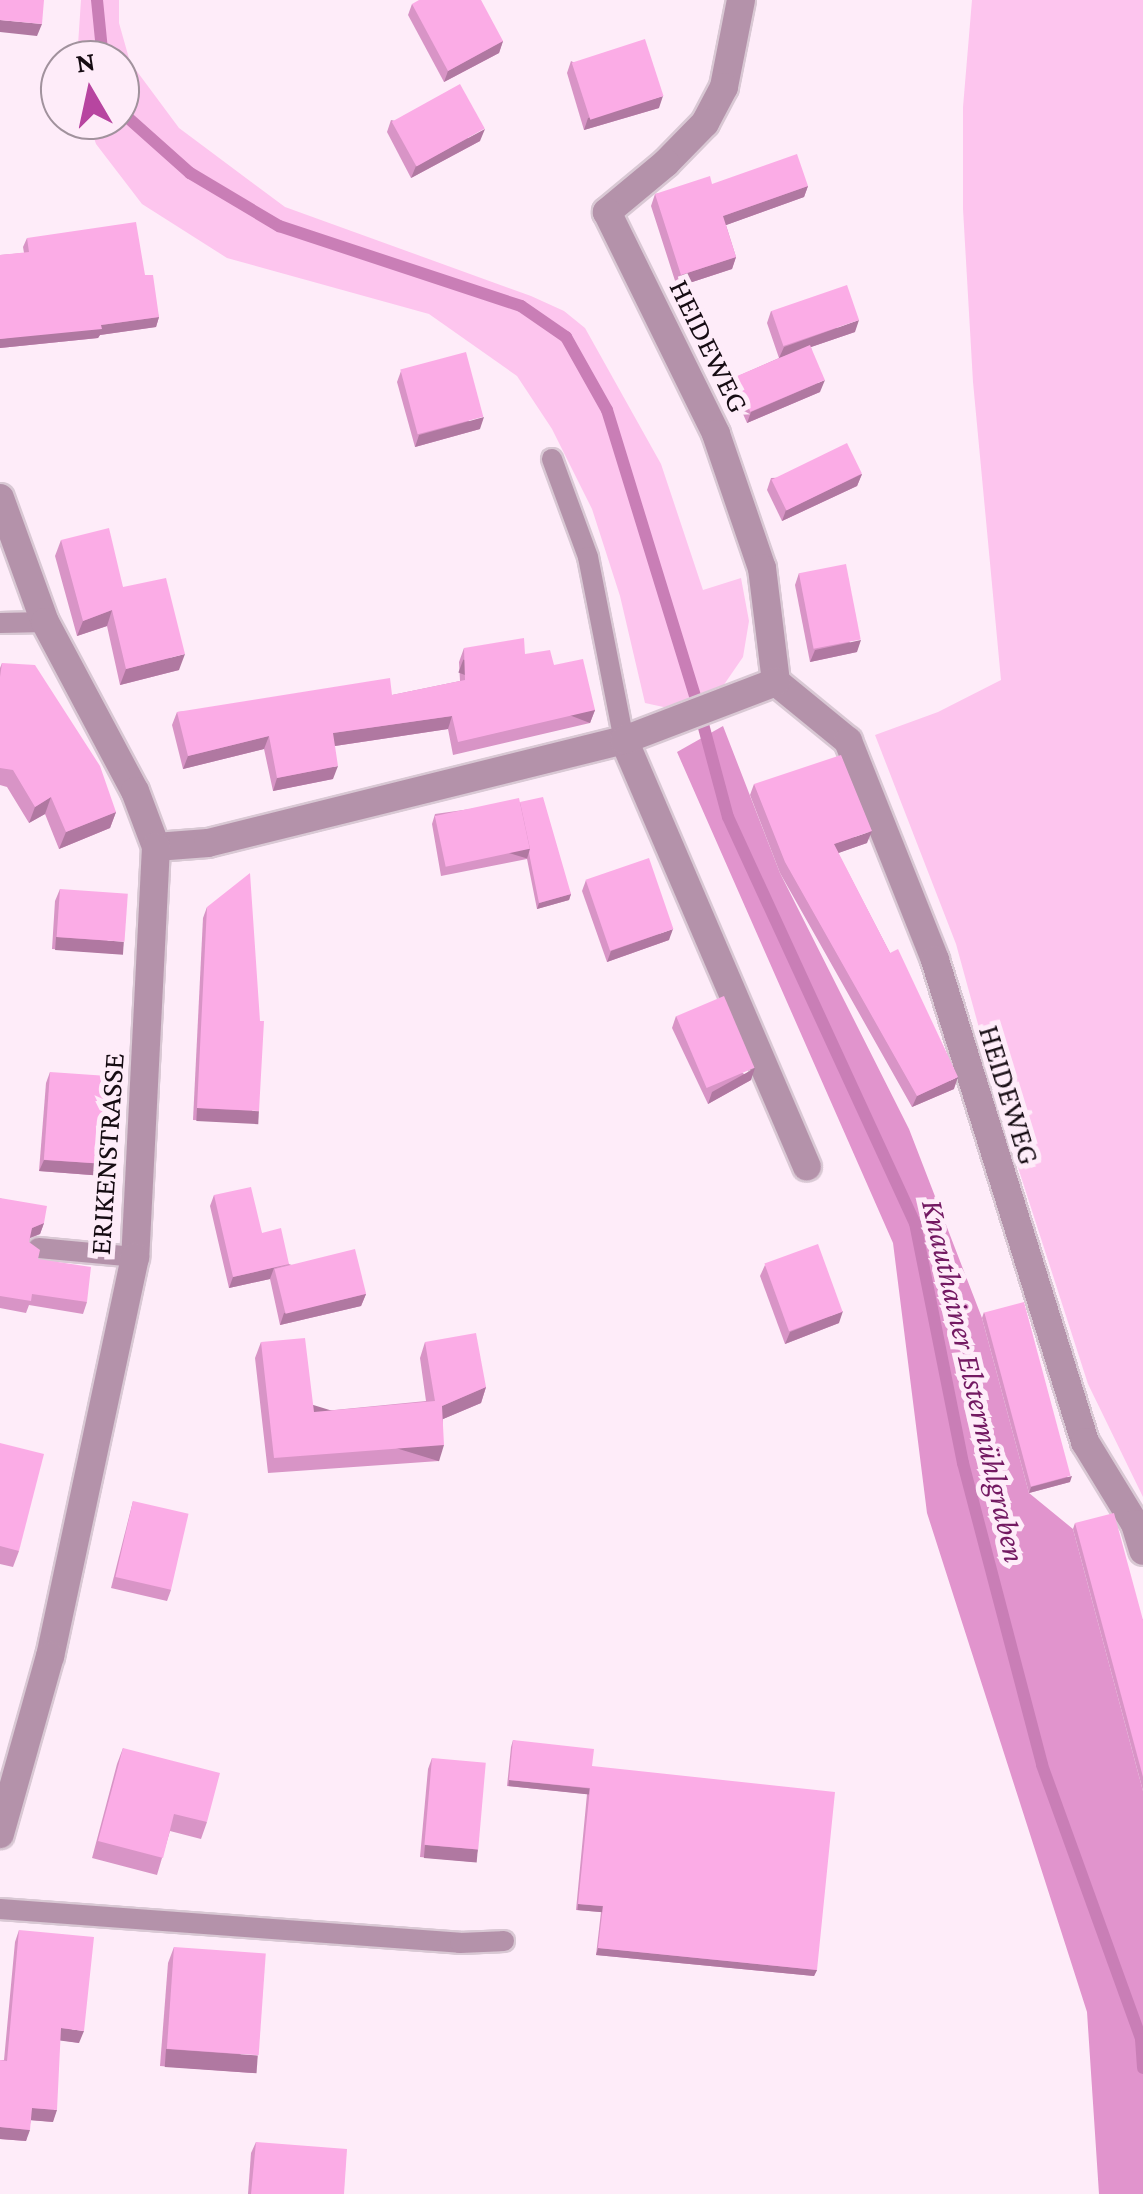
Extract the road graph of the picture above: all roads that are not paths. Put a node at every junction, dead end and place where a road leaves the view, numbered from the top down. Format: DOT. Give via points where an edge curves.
graph roads {
  1 [pos="741,0"];
  2 [pos="552,459"];
  3 [pos="0,498"];
  4 [pos="45,622"];
  5 [pos="0,623"];
  6 [pos="776,682"];
  7 [pos="624,740"];
  8 [pos="156,847"];
  9 [pos="808,1166"];
  10 [pos="38,1248"];
  11 [pos="135,1257"];
  12 [pos="1143,1551"];
  13 [pos="0,1834"];
  14 [pos="0,1909"];
  15 [pos="504,1941"];
  1 -- 6 [label="street, HEIDEWEG" via="724,86 704,123 607,212 716,434 762,568"];
  2 -- 7 [label="lane" via="588,557"];
  3 -- 4 [label="street, ERIKENSTRASSE"];
  4 -- 5 [label="lane"];
  4 -- 8 [label="street, ERIKENSTRASSE" via="136,791"];
  6 -- 7 [label="street"];
  6 -- 12 [label="street, HEIDEWEG" via="848,741 935,960 1086,1442 1136,1524"];
  7 -- 8 [label="street" via="208,844"];
  7 -- 9 [label="street"];
  8 -- 11 [label="street, ERIKENSTRASSE"];
  10 -- 11 [label="lane"];
  11 -- 13 [label="street, ERIKENSTRASSE" via="50,1656"];
  14 -- 15 [label="lane"];
}
